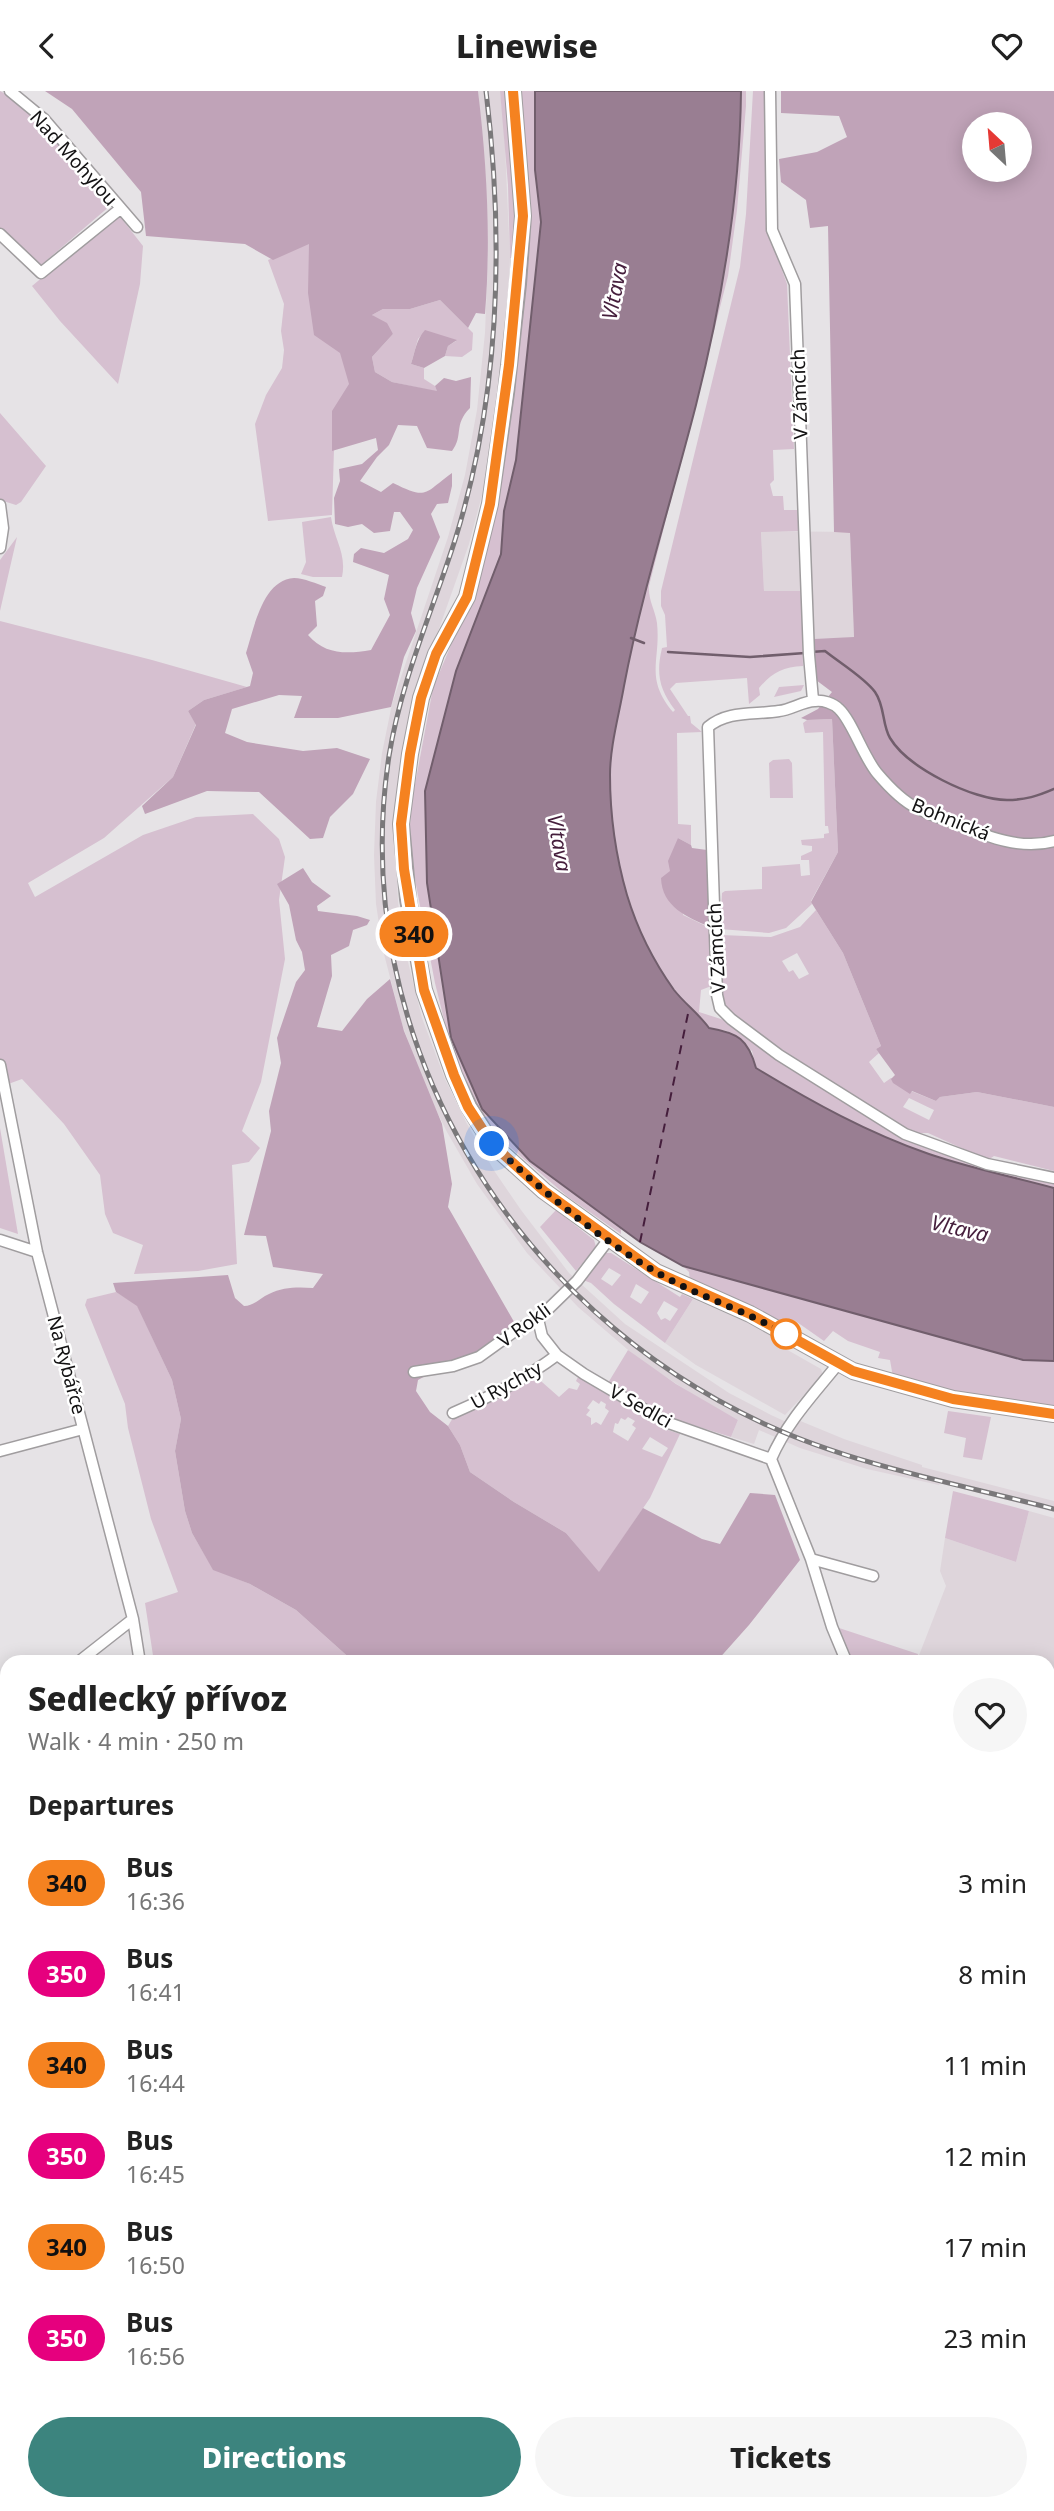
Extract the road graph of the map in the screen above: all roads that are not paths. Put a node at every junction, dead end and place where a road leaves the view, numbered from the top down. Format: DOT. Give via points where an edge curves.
graph roads {
  1 [pos="10,91"];
  2 [pos="513,91"];
  3 [pos="770,91"];
  4 [pos="120,209"];
  5 [pos="137,227"];
  6 [pos="0,234"];
  7 [pos="0,505"];
  8 [pos="0,548"];
  9 [pos="813,701"];
  10 [pos="1054,841"];
  11 [pos="0,1065"];
  12 [pos="1054,1178"];
  13 [pos="609,1239"];
  14 [pos="0,1240"];
  15 [pos="37,1252"];
  16 [pos="538,1319"];
  17 [pos="557,1355"];
  18 [pos="838,1364"];
  19 [pos="414,1372"];
  20 [pos="453,1413"];
  21 [pos="1054,1415"];
  22 [pos="83,1429"];
  23 [pos="0,1451"];
  24 [pos="771,1459"];
  25 [pos="811,1559"];
  26 [pos="873,1576"];
  27 [pos="133,1619"];
  28 [pos="87,1655"];
  29 [pos="140,1655"];
  30 [pos="844,1655"];
  1 -- 4 [label="street, Nad Mohylou" via="44,119"];
  2 -- 13 [label="main road" via="523,216 490,504 467,597 433,661 421,698 401,824 424,990 454,1075 480,1127 492,1144 544,1191"];
  3 -- 9 [label="street, V Zámcích" via="772,230 795,284"];
  4 -- 5 [label="street, Nad Mohylou"];
  4 -- 6 [label="street" via="41,273"];
  7 -- 8 [label="street"];
  9 -- 10 [label="street, Bohnická" via="838,707 877,772 916,808 1010,843 1030,846"];
  9 -- 12 [label="street, V Zámcích" via="780,711 728,715 708,727 720,1007 779,1055 905,1134 987,1164"];
  11 -- 15 [label="street, Na Rybářce"];
  13 -- 16 [label="street, V Rokli" via="577,1281"];
  13 -- 18 [label="main road" via="656,1272 750,1314"];
  14 -- 15 [label="street"];
  15 -- 22 [label="street, Na Rybářce"];
  16 -- 17 [label="street, V Sedlci" via="542,1336"];
  16 -- 19 [label="street, V Rokli" via="479,1357"];
  17 -- 20 [label="street, U Rychty" via="530,1375"];
  17 -- 24 [label="street, V Sedlci" via="666,1423"];
  18 -- 21 [label="main road" via="953,1399"];
  18 -- 24 [label="street" via="795,1414"];
  22 -- 23 [label="street"];
  22 -- 27 [label="street, Na Rybářce"];
  24 -- 25 [label="street"];
  25 -- 26 [label="street"];
  25 -- 30 [label="street"];
  27 -- 28 [label="street"];
  27 -- 29 [label="street, Na Rybářce"];
}
